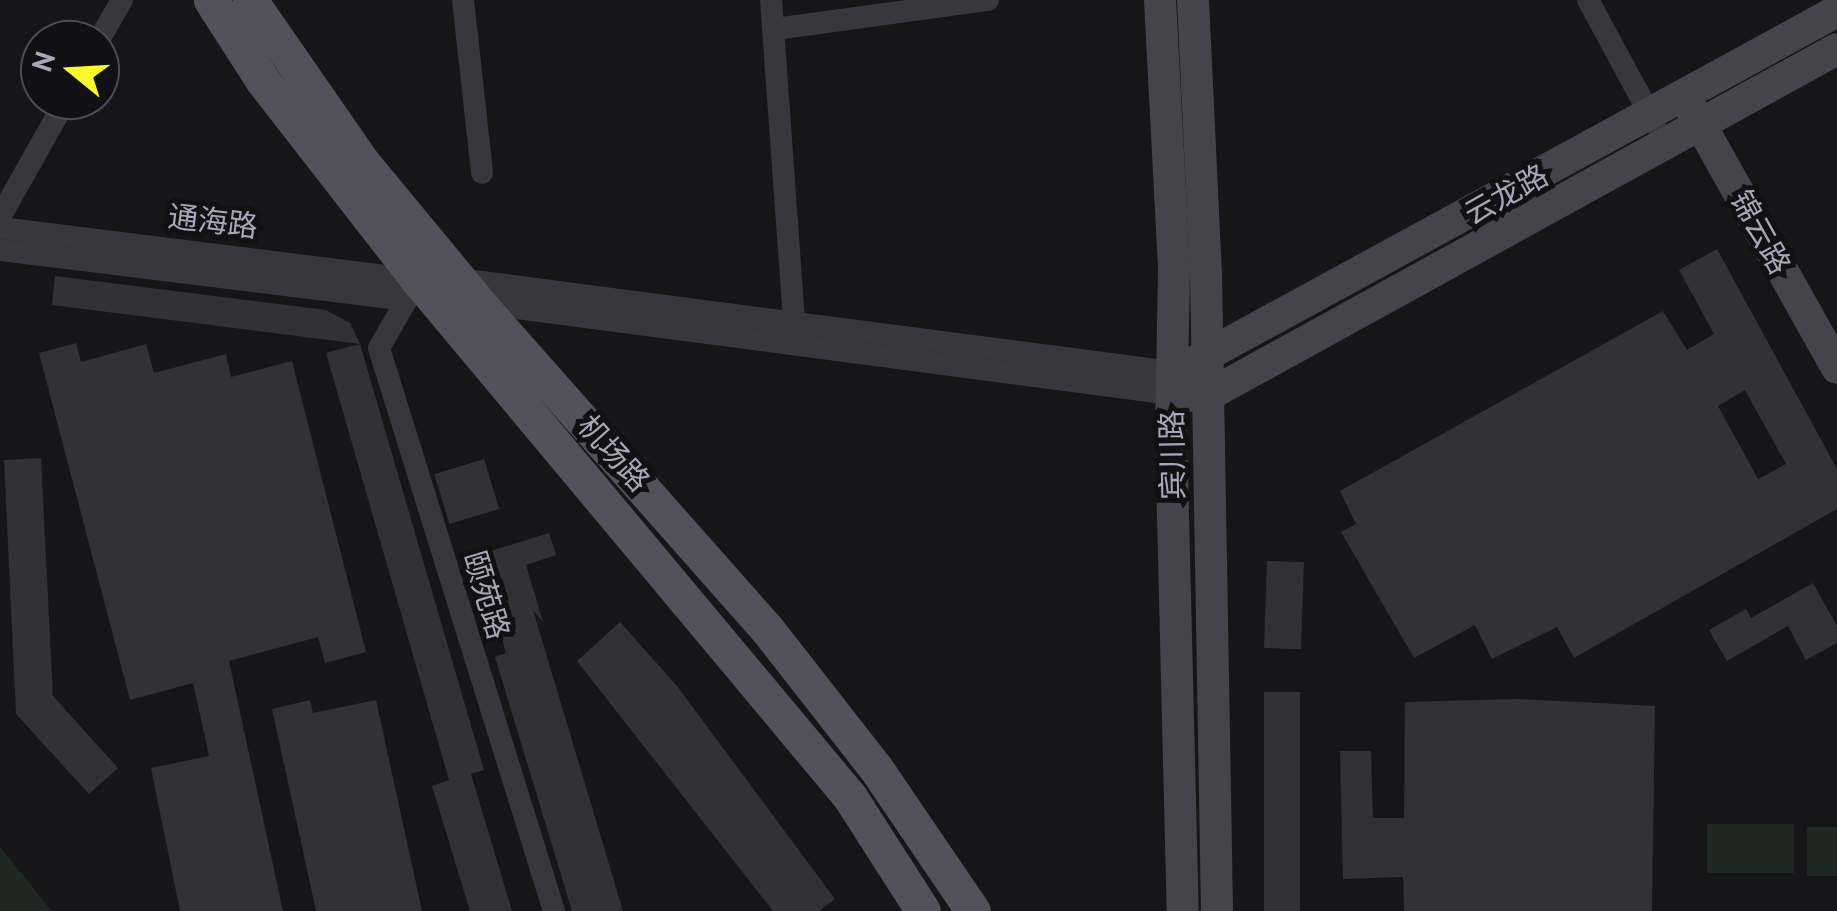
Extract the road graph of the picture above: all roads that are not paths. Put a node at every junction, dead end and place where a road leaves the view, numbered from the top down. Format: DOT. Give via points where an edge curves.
graph roads {
  1 [pos="211,0"];
  2 [pos="250,0"];
  3 [pos="463,0"];
  4 [pos="771,0"];
  5 [pos="988,0"];
  6 [pos="1160,0"];
  7 [pos="1193,0"];
  8 [pos="1588,0"];
  9 [pos="920,5"];
  10 [pos="1837,11"];
  11 [pos="775,29"];
  12 [pos="1837,49"];
  13 [pos="1692,110"];
  14 [pos="55,120"];
  15 [pos="1658,129"];
  16 [pos="482,173"];
  17 [pos="0,218"];
  18 [pos="0,228"];
  19 [pos="0,250"];
  20 [pos="411,290"];
  21 [pos="468,291"];
  22 [pos="794,323"];
  23 [pos="1205,359"];
  24 [pos="1837,368"];
  25 [pos="1183,388"];
  26 [pos="554,911"];
  27 [pos="923,911"];
  28 [pos="972,911"];
  29 [pos="1183,911"];
  30 [pos="1217,911"];
  1 -- 20 [label="main road, 机场路"];
  2 -- 21 [label="main road, 机场路" via="364,162"];
  3 -- 16 [label="street"];
  4 -- 11 [label="street"];
  5 -- 9 [label="street"];
  6 -- 25 [label="main road, 宾川路"];
  7 -- 23 [label="main road, 宾川路"];
  8 -- 15 [label="street"];
  9 -- 11 [label="street"];
  10 -- 13 [label="main road, 云龙路"];
  11 -- 22 [label="street"];
  12 -- 13 [label="main road, 云龙路"];
  13 -- 15 [label="main road, 云龙路"];
  13 -- 24 [label="main road, 锦云路"];
  14 -- 17 [label="street"];
  15 -- 23 [label="main road, 云龙路"];
  15 -- 25 [label="main road, 云龙路"];
  18 -- 20 [label="street, 通海路"];
  19 -- 20 [label="street, 通海路"];
  20 -- 26 [label="street, 颐苑路" via="379,348"];
  20 -- 27 [label="main road, 机场路" via="721,636 850,797"];
  21 -- 22 [label="street"];
  21 -- 25 [label="street"];
  21 -- 28 [label="main road, 机场路" via="767,630 876,768"];
  22 -- 25 [label="street"];
  23 -- 25 [label="main road, 宾川路"];
  25 -- 29 [label="main road, 宾川路"];
  25 -- 30 [label="main road, 宾川路"];
}
